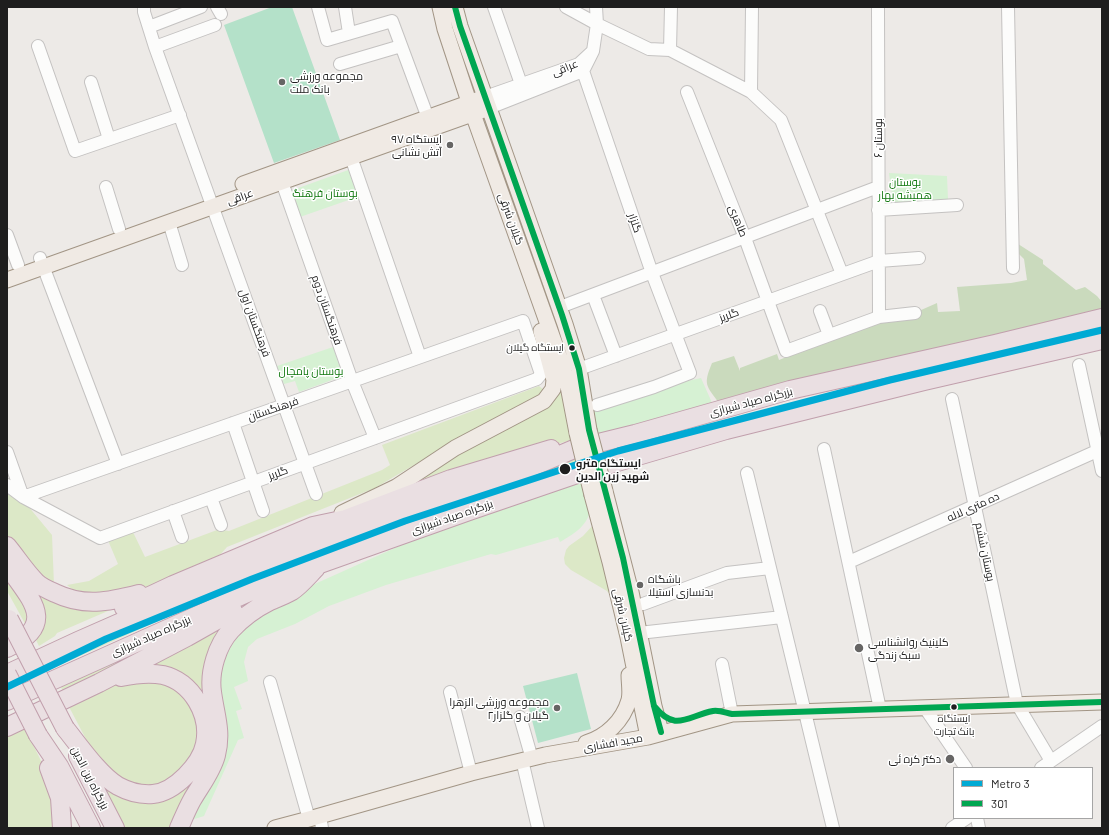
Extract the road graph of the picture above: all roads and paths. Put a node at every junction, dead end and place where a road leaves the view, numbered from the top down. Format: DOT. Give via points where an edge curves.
graph roads {
  1 [pos="144,7"];
  2 [pos="201,7"];
  3 [pos="318,7"];
  4 [pos="345,7"];
  5 [pos="440,7"];
  6 [pos="455,7"];
  7 [pos="494,7"];
  8 [pos="566,7"];
  9 [pos="596,7"];
  10 [pos="671,7"];
  11 [pos="752,7"];
  12 [pos="878,7"];
  13 [pos="1008,7"];
  14 [pos="597,24"];
  15 [pos="214,25"];
  16 [pos="148,27"];
  17 [pos="349,33"];
  18 [pos="38,46"];
  19 [pos="401,46"];
  20 [pos="155,47"];
  21 [pos="670,50"];
  22 [pos="593,51"];
  23 [pos="340,64"];
  24 [pos="584,72"];
  25 [pos="91,82"];
  26 [pos="521,84"];
  27 [pos="687,92"];
  28 [pos="751,92"];
  29 [pos="487,103"];
  30 [pos="471,108"];
  31 [pos="180,115"];
  32 [pos="428,118"];
  33 [pos="495,126"];
  34 [pos="480,132"];
  35 [pos="110,139"];
  36 [pos="351,157"];
  37 [pos="282,182"];
  38 [pos="106,187"];
  39 [pos="878,187"];
  40 [pos="211,202"];
  41 [pos="957,206"];
  42 [pos="817,210"];
  43 [pos="878,210"];
  44 [pos="526,214"];
  45 [pos="511,219"];
  46 [pos="169,222"];
  47 [pos="119,229"];
  48 [pos="7,235"];
  49 [pos="745,238"];
  50 [pos="919,258"];
  51 [pos="879,261"];
  52 [pos="42,262"];
  53 [pos="182,265"];
  54 [pos="13,267"];
  55 [pos="1013,268"];
  56 [pos="652,272"];
  57 [pos="842,274"];
  58 [pos="7,280"];
  59 [pos="593,295"];
  60 [pos="539,299"];
  61 [pos="767,302"];
  62 [pos="560,307"];
  63 [pos="820,311"];
  64 [pos="915,313"];
  65 [pos="879,317"];
  66 [pos="1102,318"];
  67 [pos="676,334"];
  68 [pos="828,335"];
  69 [pos="1102,340"];
  70 [pos="616,356"];
  71 [pos="420,357"];
  72 [pos="1079,365"];
  73 [pos="579,369"];
  74 [pos="537,378"];
  75 [pos="352,381"];
  76 [pos="952,399"];
  77 [pos="284,405"];
  78 [pos="597,405"];
  79 [pos="232,423"];
  80 [pos="580,437"];
  81 [pos="375,438"];
  82 [pos="824,449"];
  83 [pos="1097,451"];
  84 [pos="7,452"];
  85 [pos="305,463"];
  86 [pos="118,464"];
  87 [pos="1102,471"];
  88 [pos="748,473"];
  89 [pos="252,482"];
  90 [pos="7,485"];
  91 [pos="316,494"];
  92 [pos="23,497"];
  93 [pos="211,498"];
  94 [pos="975,506"];
  95 [pos="173,511"];
  96 [pos="263,511"];
  97 [pos="221,525"];
  98 [pos="313,526"];
  99 [pos="182,537"];
  100 [pos="7,546"];
  101 [pos="848,562"];
  102 [pos="320,564"];
  103 [pos="7,565"];
  104 [pos="770,568"];
  105 [pos="172,585"];
  106 [pos="643,604"];
  107 [pos="782,617"];
  108 [pos="8,618"];
  109 [pos="633,635"];
  110 [pos="7,648"];
  111 [pos="44,657"];
  112 [pos="722,664"];
  113 [pos="7,674"];
  114 [pos="270,682"];
  115 [pos="100,683"];
  116 [pos="450,692"];
  117 [pos="7,701"];
  118 [pos="1102,702"];
  119 [pos="1017,704"];
  120 [pos="654,706"];
  121 [pos="925,708"];
  122 [pos="880,709"];
  123 [pos="804,712"];
  124 [pos="732,714"];
  125 [pos="520,717"];
  126 [pos="1102,726"];
  127 [pos="9,727"];
  128 [pos="64,728"];
  129 [pos="654,734"];
  130 [pos="38,735"];
  131 [pos="533,758"];
  132 [pos="1046,765"];
  133 [pos="965,767"];
  134 [pos="471,772"];
  135 [pos="966,819"];
  136 [pos="317,821"];
  137 [pos="62,828"];
  138 [pos="92,828"];
  139 [pos="115,828"];
  140 [pos="179,828"];
  141 [pos="275,828"];
  142 [pos="538,828"];
  143 [pos="832,828"];
  144 [pos="952,828"];
  1 -- 16 [label="street, فرهنگستان اول"];
  2 -- 16 [label="street"];
  3 -- 17 [label="street" via="327,40"];
  4 -- 17 [label="street"];
  5 -- 30 [label="main road, گیلان شرقی"];
  6 -- 29 [label="main road, گیلان شرقی"];
  7 -- 26 [label="street"];
  8 -- 14 [label="street"];
  9 -- 14 [label="street"];
  10 -- 21 [label="street"];
  11 -- 28 [label="street"];
  12 -- 39 [label="street, بوستان ۶"];
  13 -- 55 [label="street"];
  14 -- 21 [label="street" via="649,49"];
  14 -- 22 [label="street"];
  15 -- 20 [label="street"];
  16 -- 20 [label="street, فرهنگستان اول"];
  17 -- 19 [label="street" via="392,21"];
  18 -- 35 [label="street" via="75,151"];
  19 -- 23 [label="street"];
  19 -- 32 [label="street"];
  20 -- 31 [label="street, فرهنگستان اول"];
  21 -- 28 [label="street"];
  22 -- 24 [label="street, عراقی"];
  22 -- 26 [label="street, عراقی" via="579,64"];
  24 -- 29 [label="street, عراقی"];
  24 -- 56 [label="street, گلزار"];
  25 -- 35 [label="street"];
  26 -- 29 [label="street, عراقی"];
  27 -- 49 [label="street, طاهری"];
  28 -- 42 [label="street" via="781,120"];
  29 -- 30 [label="main road"];
  29 -- 33 [label="main road, گیلان شرقی"];
  30 -- 32 [label="main road, عراقی"];
  30 -- 34 [label="main road, گیلان شرقی"];
  30 -- 36 [label="main road, عراقی"];
  31 -- 35 [label="street"];
  31 -- 40 [label="street, فرهنگستان اول"];
  32 -- 40 [label="main road, عراقی"];
  33 -- 34 [label="main road"];
  33 -- 44 [label="main road, گیلان شرقی"];
  34 -- 45 [label="main road, گیلان شرقی"];
  36 -- 37 [label="main road, عراقی"];
  36 -- 71 [label="street"];
  37 -- 40 [label="main road, عراقی"];
  37 -- 75 [label="street, فرهنگستان دوم"];
  38 -- 47 [label="street"];
  39 -- 42 [label="street"];
  39 -- 43 [label="street, بوستان ۶"];
  40 -- 46 [label="main road, عراقی"];
  40 -- 47 [label="main road, عراقی"];
  40 -- 77 [label="street, فرهنگستان اول"];
  41 -- 43 [label="street"];
  42 -- 49 [label="street"];
  42 -- 57 [label="street"];
  43 -- 51 [label="street, بوستان ۶"];
  44 -- 45 [label="main road"];
  44 -- 62 [label="main road, گیلان شرقی"];
  45 -- 60 [label="main road, گیلان شرقی"];
  46 -- 52 [label="main road, عراقی"];
  46 -- 53 [label="street"];
  47 -- 52 [label="main road, عراقی"];
  48 -- 54 [label="street"];
  49 -- 56 [label="street"];
  49 -- 61 [label="street, طاهری"];
  50 -- 51 [label="street, گلریز"];
  51 -- 57 [label="street, گلریز"];
  51 -- 65 [label="street, بوستان ۶"];
  52 -- 54 [label="main road, عراقی"];
  52 -- 58 [label="main road, عراقی"];
  52 -- 86 [label="street"];
  56 -- 59 [label="street"];
  56 -- 67 [label="street, گلزار"];
  57 -- 61 [label="street, گلریز"];
  59 -- 62 [label="street"];
  59 -- 70 [label="street"];
  60 -- 80 [label="main road, گیلان شرقی" via="565,376"];
  60 -- 98 [label="main road" via="538,319 554,380 553,389 544,401 455,448 396,487"];
  61 -- 67 [label="street, گلریز"];
  61 -- 68 [label="street, طاهری" via="786,351"];
  62 -- 73 [label="main road, گیلان شرقی"];
  63 -- 68 [label="street"];
  64 -- 65 [label="street"];
  65 -- 68 [label="street"];
  66 -- 80 [label="highway, بزرگراه صیاد شیرازی" via="790,390 635,434"];
  67 -- 70 [label="street, گلریز"];
  67 -- 78 [label="street, گلزار" via="690,373"];
  69 -- 102 [label="highway, بزرگراه صیاد شیرازی" via="719,432 580,474"];
  70 -- 73 [label="street, گلریز"];
  71 -- 74 [label="street, فرهنگستان" via="523,321 541,374"];
  71 -- 75 [label="street, فرهنگستان"];
  72 -- 83 [label="street"];
  73 -- 80 [label="main road, گیلان شرقی"];
  74 -- 81 [label="street, گلریز"];
  75 -- 77 [label="street, فرهنگستان"];
  75 -- 81 [label="street, فرهنگستان دوم"];
  76 -- 94 [label="street, بوستان ششم"];
  77 -- 79 [label="street, فرهنگستان"];
  77 -- 85 [label="street, فرهنگستان اول"];
  79 -- 86 [label="street, فرهنگستان"];
  79 -- 89 [label="street"];
  80 -- 98 [label="highway" via="556,447 437,484 346,519"];
  80 -- 109 [label="main road, گیلان شرقی, bridge" via="623,558"];
  80 -- 111 [label="highway, بزرگراه صیاد شیرازی" via="527,469 314,543 192,592"];
  81 -- 85 [label="street, گلریز"];
  82 -- 101 [label="street"];
  83 -- 87 [label="street"];
  83 -- 94 [label="street, ده متری لاله"];
  84 -- 92 [label="street"];
  85 -- 89 [label="street, گلریز"];
  85 -- 91 [label="street, فرهنگستان اول"];
  86 -- 92 [label="street, فرهنگستان"];
  88 -- 104 [label="street"];
  89 -- 93 [label="street, گلریز"];
  89 -- 96 [label="street"];
  90 -- 92 [label="street, گلریز"];
  92 -- 95 [label="street, گلریز" via="100,538"];
  93 -- 95 [label="street, گلریز"];
  93 -- 97 [label="street"];
  94 -- 101 [label="street, ده متری لاله"];
  94 -- 119 [label="street, بوستان ششم"];
  95 -- 99 [label="street"];
  98 -- 105 [label="highway"];
  100 -- 105 [label="highway" via="38,583 67,599 101,602"];
  101 -- 122 [label="street"];
  102 -- 115 [label="highway"];
  102 -- 117 [label="highway, بزرگراه صیاد شیرازی" via="287,575"];
  102 -- 140 [label="highway" via="293,590 245,617 230,630 224,640 212,670 211,681 219,729 216,756"];
  103 -- 110 [label="highway" via="35,605 37,620 32,631"];
  104 -- 106 [label="street" via="727,574"];
  104 -- 107 [label="street"];
  105 -- 111 [label="highway" via="68,634"];
  107 -- 109 [label="street"];
  107 -- 123 [label="street"];
  108 -- 128 [label="highway, bridge"];
  109 -- 120 [label="main road, گیلان شرقی"];
  109 -- 129 [label="main road, گیلان شرقی"];
  109 -- 131 [label="main road" via="629,699 619,719 609,731 597,739"];
  111 -- 113 [label="highway, بزرگراه صیاد شیرازی"];
  112 -- 124 [label="street"];
  113 -- 130 [label="highway, bridge"];
  114 -- 136 [label="street"];
  115 -- 127 [label="highway"];
  115 -- 128 [label="highway" via="136,674 153,674 172,678 189,691 203,712 207,732 199,760 190,772 179,782 154,794 132,793 105,777"];
  116 -- 134 [label="street"];
  118 -- 119 [label="main road, مجید افشاری"];
  119 -- 121 [label="main road, مجید افشاری"];
  119 -- 132 [label="street, بوستان ششم"];
  120 -- 124 [label="main road" via="660,715 674,721 716,711"];
  120 -- 129 [label="main road, گیلان شرقی"];
  121 -- 122 [label="main road, مجید افشاری"];
  121 -- 133 [label="street"];
  122 -- 123 [label="main road, مجید افشاری"];
  123 -- 124 [label="main road, مجید افشاری"];
  123 -- 143 [label="street"];
  124 -- 129 [label="main road, مجید افشاری"];
  125 -- 131 [label="street"];
  126 -- 132 [label="street"];
  128 -- 139 [label="highway, بزرگراه زین الدین"];
  129 -- 131 [label="main road, مجید افشاری"];
  130 -- 137 [label="highway" via="60,798"];
  130 -- 138 [label="highway, بزرگراه زین الدین" via="60,766"];
  131 -- 134 [label="main road, مجید افشاری"];
  131 -- 142 [label="street"];
  134 -- 136 [label="main road, مجید افشاری"];
  135 -- 144 [label="street"];
  136 -- 141 [label="main road, مجید افشاری"];
}
